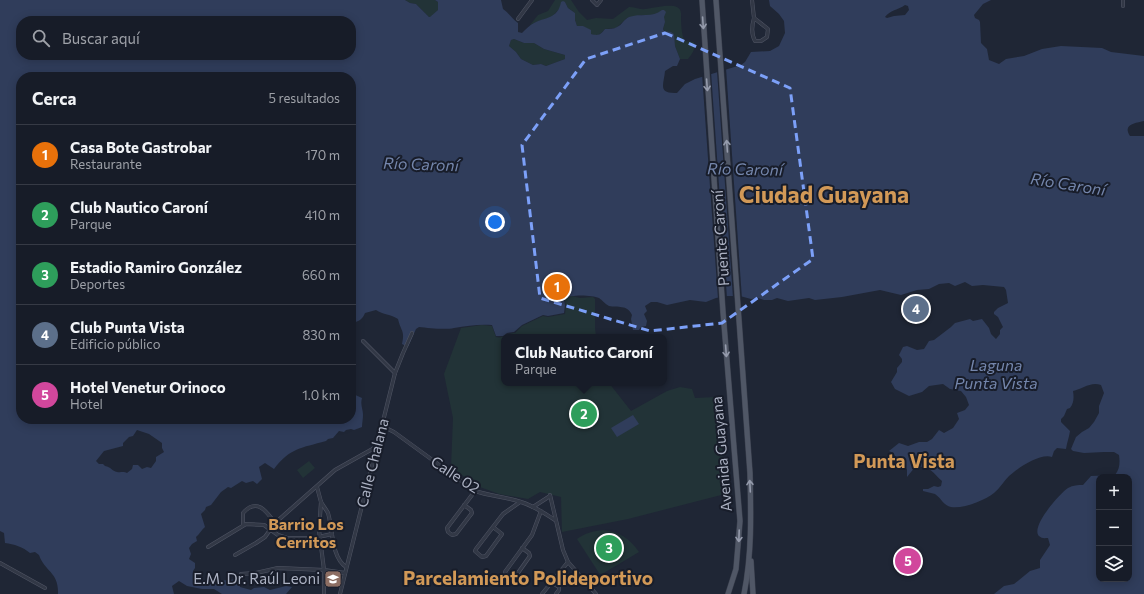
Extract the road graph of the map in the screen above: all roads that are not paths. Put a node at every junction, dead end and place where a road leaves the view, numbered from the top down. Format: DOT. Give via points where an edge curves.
graph roads {
  1 [pos="532,0"];
  2 [pos="592,0"];
  3 [pos="601,0"];
  4 [pos="702,0"];
  5 [pos="716,0"];
  6 [pos="752,0"];
  7 [pos="1123,0"];
  8 [pos="1123,6"];
  9 [pos="754,18"];
  10 [pos="518,19"];
  11 [pos="738,311"];
  12 [pos="723,312"];
  13 [pos="412,334"];
  14 [pos="363,341"];
  15 [pos="396,373"];
  16 [pos="382,426"];
  17 [pos="376,447"];
  18 [pos="317,487"];
  19 [pos="475,491"];
  20 [pos="321,502"];
  21 [pos="520,502"];
  22 [pos="464,505"];
  23 [pos="533,507"];
  24 [pos="541,511"];
  25 [pos="555,520"];
  26 [pos="275,523"];
  27 [pos="243,525"];
  28 [pos="493,527"];
  29 [pos="270,529"];
  30 [pos="332,534"];
  31 [pos="320,537"];
  32 [pos="208,547"];
  33 [pos="522,548"];
  34 [pos="750,551"];
  35 [pos="235,555"];
  36 [pos="568,562"];
  37 [pos="0,563"];
  38 [pos="346,567"];
  39 [pos="324,570"];
  40 [pos="241,574"];
  41 [pos="344,574"];
  42 [pos="551,582"];
  43 [pos="44,588"];
  44 [pos="324,594"];
  45 [pos="340,594"];
  46 [pos="542,594"];
  47 [pos="556,594"];
  48 [pos="596,594"];
  49 [pos="728,594"];
  50 [pos="744,594"];
  51 [pos="753,594"];
  1 -- 10 [label="street"];
  2 -- 3 [label="street" via="597,5"];
  4 -- 12 [label="main road, Puente Caroní, one-way"];
  11 -- 5 [label="main road, Puente Caroní, one-way"];
  6 -- 9 [label="street"];
  7 -- 8 [label="street"];
  9 -- 9 [label="street" via="768,30 761,41 755,41 754,38"];
  34 -- 11 [label="main road, Avenida Guayana, one-way" via="752,519"];
  12 -- 49 [label="main road, Avenida Guayana, one-way" via="740,521 736,569"];
  13 -- 15 [label="street, Calle Chalana"];
  14 -- 15 [label="street"];
  15 -- 16 [label="street, Calle Chalana"];
  16 -- 17 [label="street, Calle Chalana"];
  16 -- 19 [label="street, Calle 02"];
  17 -- 18 [label="street" via="335,470"];
  17 -- 38 [label="street, Calle Chalana"];
  18 -- 20 [label="street"];
  18 -- 26 [label="street"];
  19 -- 21 [label="street, Calle 02"];
  19 -- 22 [label="street"];
  20 -- 30 [label="street" via="327,512"];
  20 -- 31 [label="street"];
  21 -- 23 [label="street, Calle 02"];
  21 -- 28 [label="street" via="503,514"];
  22 -- 22 [label="street" via="447,528 452,535 456,534 472,513"];
  23 -- 24 [label="street, Calle 02"];
  23 -- 25 [label="street" via="550,496"];
  24 -- 25 [label="street, Calle 02"];
  24 -- 33 [label="street" via="532,535"];
  25 -- 36 [label="street"];
  26 -- 27 [label="street" via="263,508 256,506 244,513"];
  26 -- 29 [label="street"];
  27 -- 29 [label="street" via="252,523"];
  27 -- 32 [label="street"];
  28 -- 28 [label="street" via="475,551 482,557 486,556 502,534"];
  29 -- 31 [label="street" via="287,538"];
  29 -- 35 [label="street" via="265,537"];
  30 -- 31 [label="street"];
  30 -- 38 [label="street" via="339,559"];
  31 -- 39 [label="street"];
  33 -- 33 [label="street" via="505,572 511,579 515,578 530,556"];
  34 -- 50 [label="main road, Avenida Guayana"];
  34 -- 51 [label="main road"];
  36 -- 42 [label="street"];
  36 -- 48 [label="street"];
  37 -- 43 [label="street"];
  38 -- 41 [label="street, Calle Chalana"];
  39 -- 40 [label="street" via="278,568"];
  39 -- 41 [label="street"];
  39 -- 44 [label="street"];
  41 -- 45 [label="street, Calle Chalana"];
  42 -- 46 [label="street"];
  42 -- 47 [label="street" via="559,587"];
}
